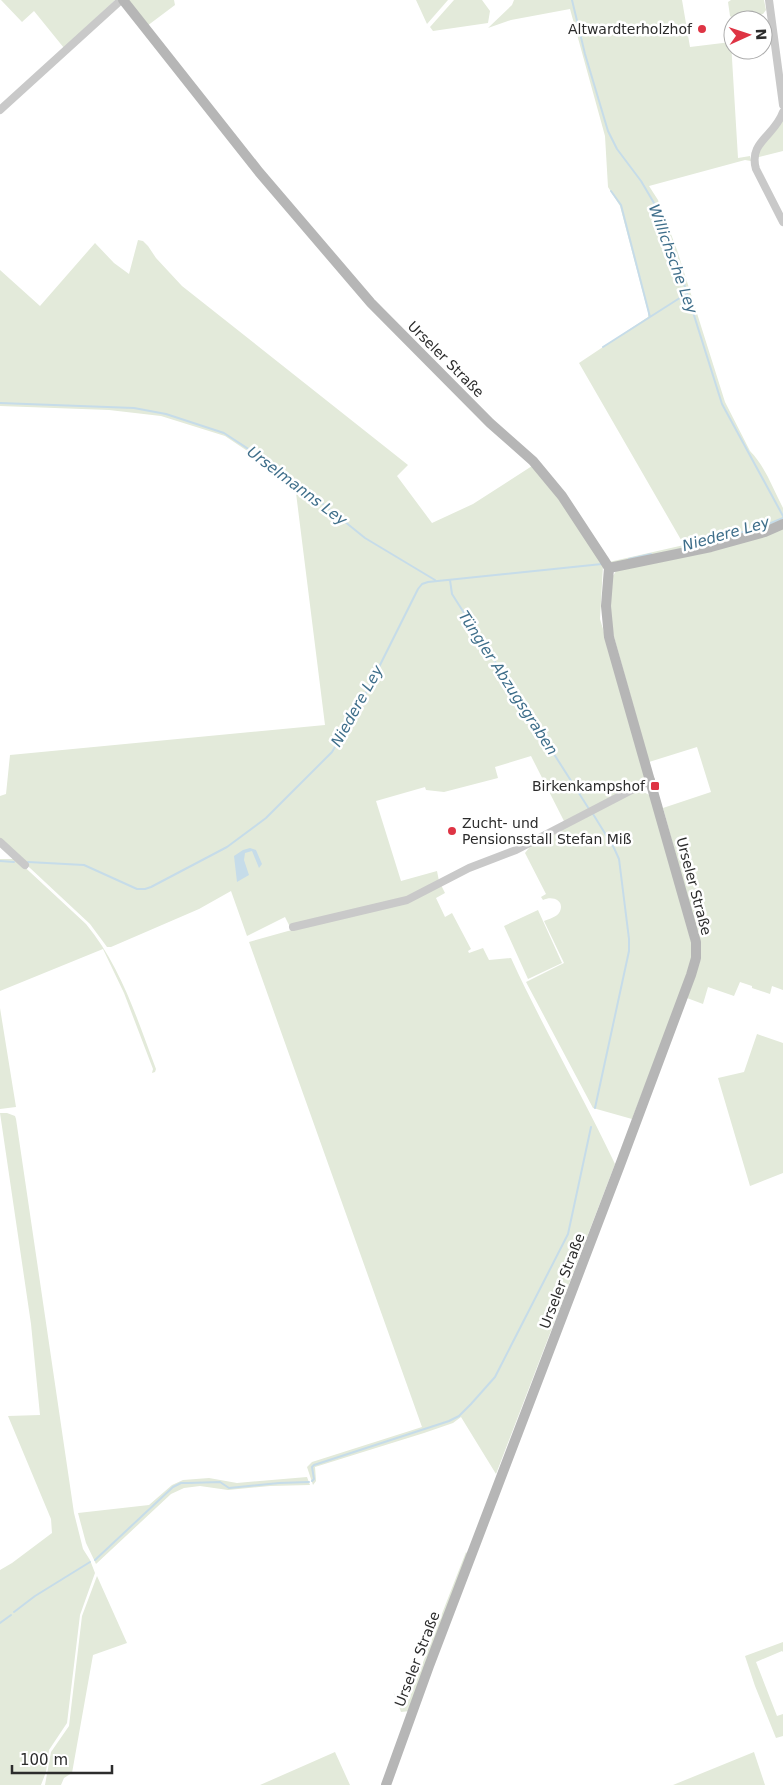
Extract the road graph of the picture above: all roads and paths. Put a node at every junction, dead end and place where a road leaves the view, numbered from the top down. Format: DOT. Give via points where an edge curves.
graph roads {
  1 [pos="122,0"];
  2 [pos="769,0"];
  3 [pos="783,105"];
  4 [pos="0,110"];
  5 [pos="783,112"];
  6 [pos="783,222"];
  7 [pos="782,524"];
  8 [pos="609,568"];
  9 [pos="651,780"];
  10 [pos="0,842"];
  11 [pos="24,865"];
  12 [pos="293,928"];
  13 [pos="386,1785"];
  1 -- 4 [label="street, Urseler Straße"];
  1 -- 8 [label="street, Urseler Straße" via="259,172 371,303 490,423 533,461 562,496"];
  2 -- 3 [label="street"];
  5 -- 6 [label="street" via="780,121 755,151 753,160"];
  7 -- 8 [label="street" via="712,547"];
  8 -- 9 [label="street, Urseler Straße" via="606,606 609,637"];
  9 -- 12 [label="street" via="516,850 469,868 406,900"];
  9 -- 13 [label="street, Urseler Straße" via="692,925 696,958"];
  10 -- 11 [label="street"];
}
